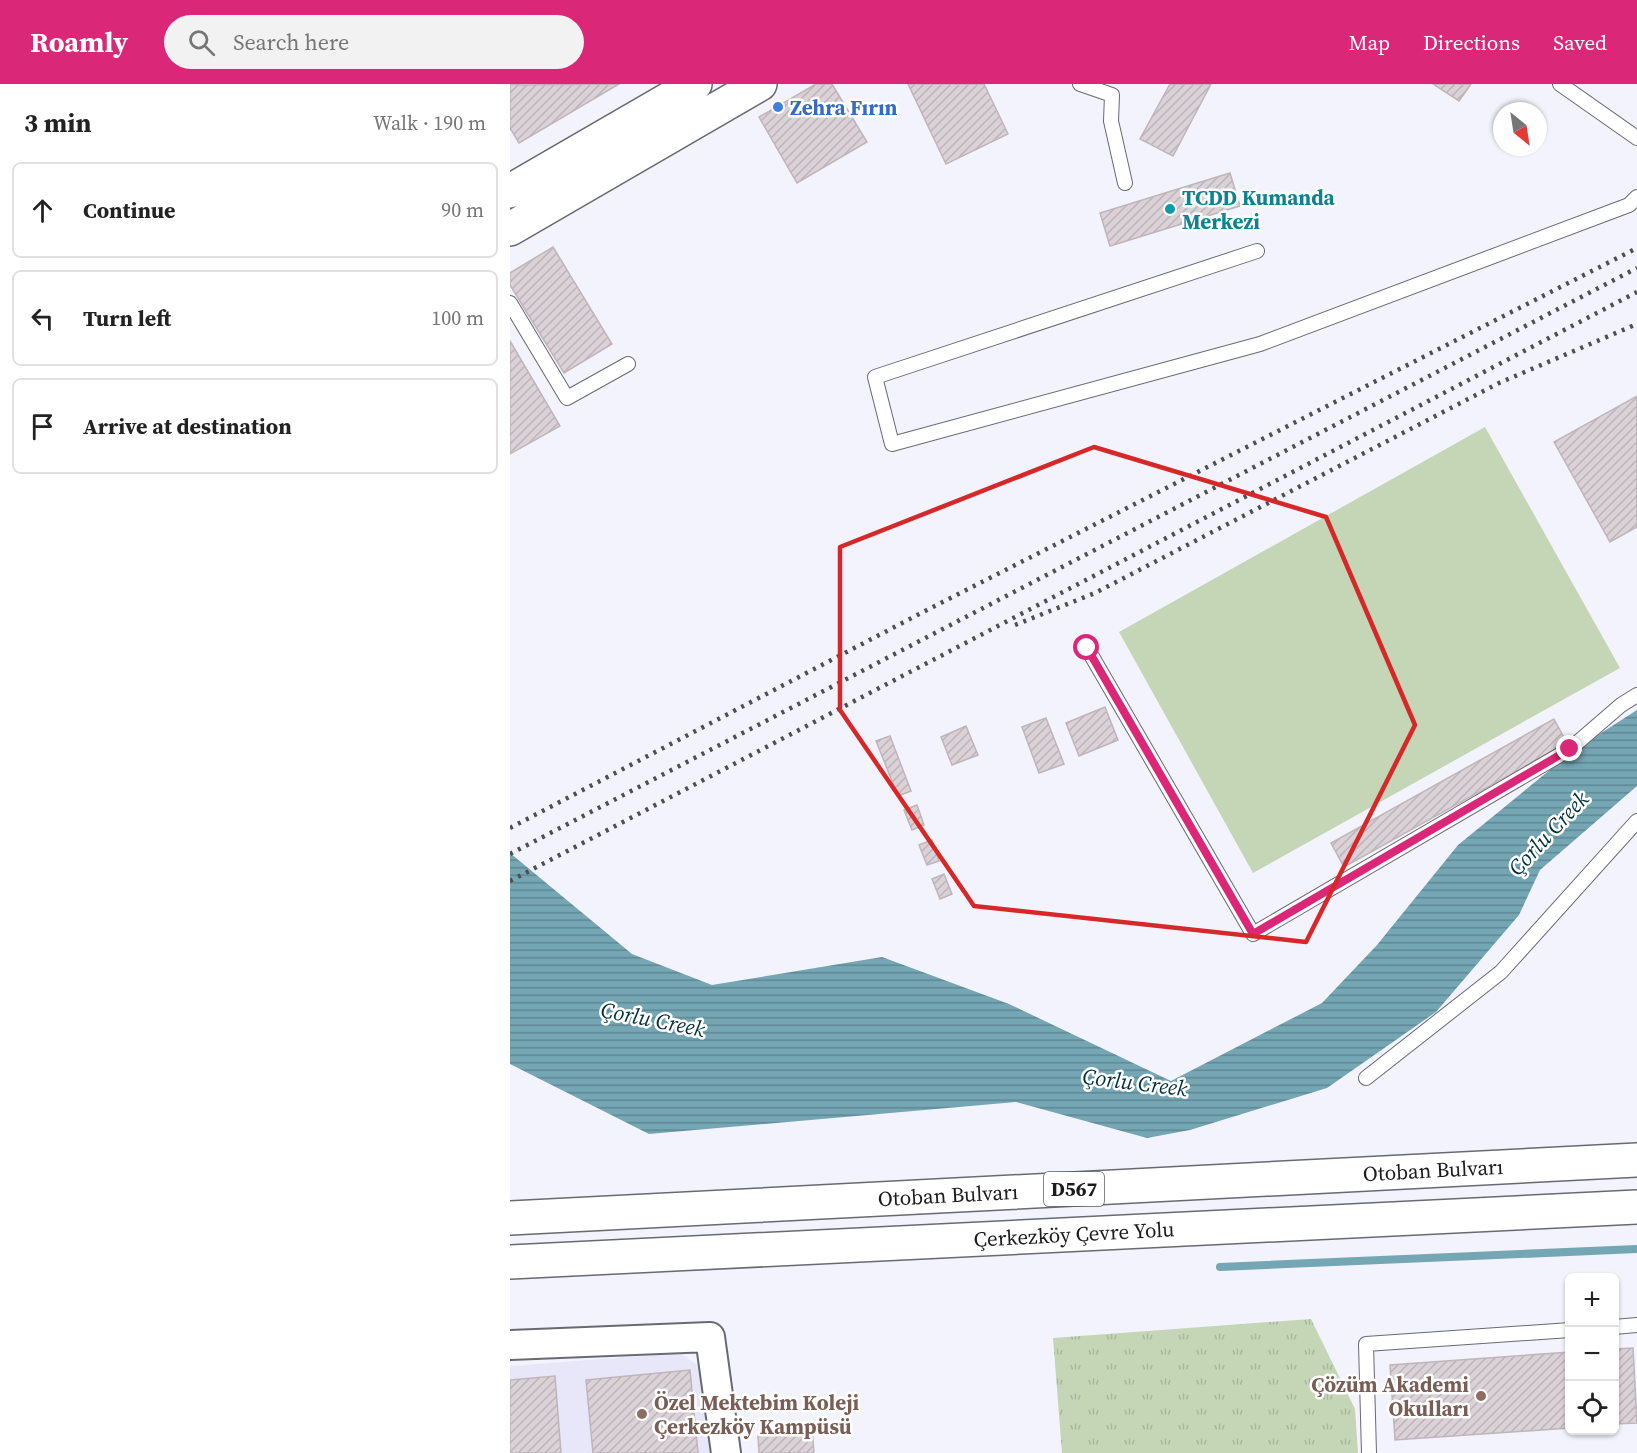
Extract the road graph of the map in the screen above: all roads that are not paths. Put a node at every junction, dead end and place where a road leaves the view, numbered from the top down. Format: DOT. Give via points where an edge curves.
graph roads {
  1 [pos="695,84"];
  2 [pos="760,84"];
  3 [pos="1080,84"];
  4 [pos="1560,84"];
  5 [pos="1637,138"];
  6 [pos="1125,183"];
  7 [pos="510,191"];
  8 [pos="1637,197"];
  9 [pos="510,229"];
  10 [pos="1257,252"];
  11 [pos="510,303"];
  12 [pos="628,364"];
  13 [pos="1087,648"];
  14 [pos="1637,695"];
  15 [pos="1637,821"];
  16 [pos="1366,1078"];
  17 [pos="1637,1160"];
  18 [pos="1637,1207"];
  19 [pos="510,1218"];
  20 [pos="510,1262"];
  21 [pos="1637,1325"];
  22 [pos="1619,1327"];
  23 [pos="1565,1330"];
  24 [pos="510,1345"];
  25 [pos="726,1453"];
  26 [pos="1369,1453"];
  1 -- 7 [label="main road"];
  2 -- 9 [label="main road"];
  3 -- 6 [label="lane" via="1112,95 1111,121"];
  4 -- 5 [label="lane"];
  8 -- 10 [label="lane" via="1629,205 1260,344 892,444 875,377"];
  11 -- 12 [label="lane" via="567,398"];
  13 -- 14 [label="lane" via="1253,934 1570,749"];
  15 -- 16 [label="lane" via="1501,972"];
  17 -- 19 [label="main road, Otoban Bulvarı / D567"];
  18 -- 20 [label="main road, Çerkezköy Çevre Yolu / D567"];
  21 -- 22 [label="lane"];
  23 -- 26 [label="lane" via="1366,1344"];
  24 -- 25 [label="street" via="710,1337"];
}
